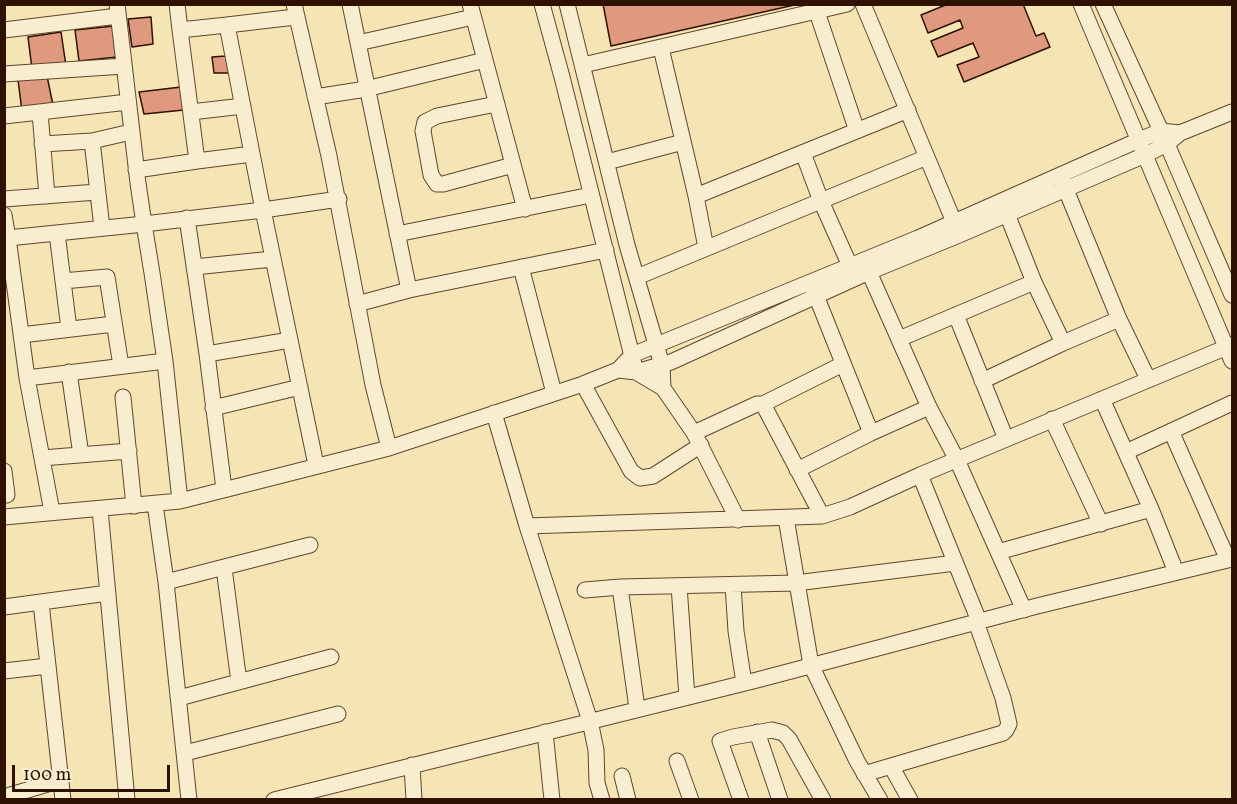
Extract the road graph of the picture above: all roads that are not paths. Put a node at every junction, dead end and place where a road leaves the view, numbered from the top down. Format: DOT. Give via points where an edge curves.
graph roads {
  1 [pos="177,4"];
  2 [pos="350,4"];
  3 [pos="542,4"];
  4 [pos="567,4"];
  5 [pos="847,4"];
  6 [pos="863,4"];
  7 [pos="1081,4"];
  8 [pos="1103,4"];
  9 [pos="117,10"];
  10 [pos="294,11"];
  11 [pos="472,11"];
  12 [pos="817,12"];
  13 [pos="227,25"];
  14 [pos="4,30"];
  15 [pos="180,30"];
  16 [pos="358,43"];
  17 [pos="661,48"];
  18 [pos="485,60"];
  19 [pos="583,65"];
  20 [pos="124,66"];
  21 [pos="4,74"];
  22 [pos="366,89"];
  23 [pos="315,97"];
  24 [pos="128,102"];
  25 [pos="496,104"];
  26 [pos="243,106"];
  27 [pos="908,110"];
  28 [pos="191,112"];
  29 [pos="1233,112"];
  30 [pos="40,113"];
  31 [pos="4,116"];
  32 [pos="857,131"];
  33 [pos="131,132"];
  34 [pos="1164,138"];
  35 [pos="92,141"];
  36 [pos="683,142"];
  37 [pos="42,144"];
  38 [pos="1142,147"];
  39 [pos="803,153"];
  40 [pos="252,154"];
  41 [pos="927,157"];
  42 [pos="197,161"];
  43 [pos="607,162"];
  44 [pos="513,165"];
  45 [pos="136,170"];
  46 [pos="1062,181"];
  47 [pos="97,192"];
  48 [pos="591,195"];
  49 [pos="47,196"];
  50 [pos="696,196"];
  51 [pos="4,199"];
  52 [pos="339,199"];
  53 [pos="821,201"];
  54 [pos="525,209"];
  55 [pos="263,210"];
  56 [pos="1006,214"];
  57 [pos="4,215"];
  58 [pos="187,218"];
  59 [pos="954,222"];
  60 [pos="144,224"];
  61 [pos="102,228"];
  62 [pos="57,233"];
  63 [pos="397,234"];
  64 [pos="6,238"];
  65 [pos="706,248"];
  66 [pos="606,250"];
  67 [pos="273,259"];
  68 [pos="861,266"];
  69 [pos="194,267"];
  70 [pos="521,267"];
  71 [pos="637,278"];
  72 [pos="63,281"];
  73 [pos="1034,282"];
  74 [pos="813,289"];
  75 [pos="409,290"];
  76 [pos="1233,295"];
  77 [pos="357,304"];
  78 [pos="956,315"];
  79 [pos="1119,319"];
  80 [pos="114,324"];
  81 [pos="69,330"];
  82 [pos="21,335"];
  83 [pos="899,339"];
  84 [pos="290,340"];
  85 [pos="1063,344"];
  86 [pos="656,345"];
  87 [pos="1231,351"];
  88 [pos="207,354"];
  89 [pos="632,355"];
  90 [pos="165,361"];
  91 [pos="843,364"];
  92 [pos="662,365"];
  93 [pos="121,366"];
  94 [pos="618,370"];
  95 [pos="69,372"];
  96 [pos="636,372"];
  97 [pos="27,378"];
  98 [pos="1148,379"];
  99 [pos="982,381"];
  100 [pos="583,384"];
  101 [pos="300,387"];
  102 [pos="663,388"];
  103 [pos="554,393"];
  104 [pos="123,397"];
  105 [pos="1102,399"];
  106 [pos="1233,403"];
  107 [pos="763,404"];
  108 [pos="929,407"];
  109 [pos="213,408"];
  110 [pos="494,413"];
  111 [pos="1052,419"];
  112 [pos="1171,431"];
  113 [pos="871,433"];
  114 [pos="697,439"];
  115 [pos="1006,439"];
  116 [pos="389,448"];
  117 [pos="129,451"];
  118 [pos="1126,452"];
  119 [pos="81,455"];
  120 [pos="42,459"];
  121 [pos="957,460"];
  122 [pos="316,465"];
  123 [pos="797,470"];
  124 [pos="4,471"];
  125 [pos="920,475"];
  126 [pos="224,489"];
  127 [pos="7,495"];
  128 [pos="180,501"];
  129 [pos="155,504"];
  130 [pos="134,506"];
  131 [pos="100,509"];
  132 [pos="1151,509"];
  133 [pos="52,512"];
  134 [pos="822,516"];
  135 [pos="4,517"];
  136 [pos="786,518"];
  137 [pos="738,520"];
  138 [pos="1101,524"];
  139 [pos="528,526"];
  140 [pos="310,545"];
  141 [pos="998,552"];
  142 [pos="1230,559"];
  143 [pos="955,563"];
  144 [pos="224,568"];
  145 [pos="1176,572"];
  146 [pos="166,582"];
  147 [pos="795,583"];
  148 [pos="733,585"];
  149 [pos="679,586"];
  150 [pos="620,588"];
  151 [pos="585,590"];
  152 [pos="108,593"];
  153 [pos="41,603"];
  154 [pos="4,607"];
  155 [pos="1024,610"];
  156 [pos="978,622"];
  157 [pos="331,657"];
  158 [pos="811,665"];
  159 [pos="48,666"];
  160 [pos="4,670"];
  161 [pos="239,682"];
  162 [pos="744,683"];
  163 [pos="687,697"];
  164 [pos="179,698"];
  165 [pos="637,708"];
  166 [pos="338,714"];
  167 [pos="590,721"];
  168 [pos="545,732"];
  169 [pos="758,732"];
  170 [pos="185,753"];
  171 [pos="677,761"];
  172 [pos="412,765"];
  173 [pos="891,766"];
  174 [pos="864,774"];
  175 [pos="622,776"];
  176 [pos="61,780"];
  177 [pos="4,797"];
  178 [pos="875,798"];
  179 [pos="550,799"];
  180 [pos="63,800"];
  181 [pos="127,800"];
  182 [pos="189,800"];
  183 [pos="274,800"];
  184 [pos="414,800"];
  185 [pos="602,800"];
  186 [pos="628,800"];
  187 [pos="691,800"];
  188 [pos="741,800"];
  189 [pos="780,800"];
  190 [pos="824,800"];
  191 [pos="910,800"];
  1 -- 15 [label="street"];
  2 -- 16 [label="street"];
  3 -- 48 [label="street"];
  4 -- 19 [label="street"];
  5 -- 12 [label="street"];
  6 -- 27 [label="street"];
  7 -- 38 [label="street"];
  8 -- 34 [label="street"];
  9 -- 14 [label="street"];
  9 -- 20 [label="street"];
  10 -- 13 [label="street"];
  10 -- 23 [label="street"];
  11 -- 16 [label="street"];
  11 -- 18 [label="street"];
  12 -- 17 [label="street"];
  12 -- 32 [label="street"];
  13 -- 15 [label="street"];
  13 -- 26 [label="street"];
  15 -- 28 [label="street"];
  16 -- 22 [label="street"];
  17 -- 19 [label="street"];
  17 -- 36 [label="street"];
  18 -- 22 [label="street"];
  18 -- 25 [label="street"];
  19 -- 43 [label="street"];
  20 -- 21 [label="street"];
  20 -- 24 [label="street"];
  22 -- 23 [label="street"];
  22 -- 63 [label="street"];
  23 -- 52 [label="street"];
  24 -- 30 [label="street"];
  24 -- 33 [label="street"];
  25 -- 44 [label="street"];
  25 -- 44 [label="street" via="425,122 431,175 437,184 443,184"];
  26 -- 28 [label="street"];
  26 -- 40 [label="street"];
  27 -- 32 [label="street"];
  27 -- 41 [label="street"];
  28 -- 42 [label="street"];
  29 -- 34 [label="street"];
  30 -- 31 [label="street"];
  30 -- 37 [label="street"];
  32 -- 39 [label="street"];
  33 -- 35 [label="street"];
  33 -- 45 [label="street"];
  34 -- 38 [label="street"];
  34 -- 76 [label="street"];
  35 -- 37 [label="street"];
  35 -- 47 [label="street"];
  36 -- 43 [label="street"];
  36 -- 50 [label="street"];
  37 -- 49 [label="street"];
  38 -- 46 [label="street"];
  38 -- 87 [label="street"];
  39 -- 50 [label="street"];
  39 -- 53 [label="street"];
  40 -- 42 [label="street"];
  40 -- 55 [label="street"];
  41 -- 53 [label="street"];
  41 -- 59 [label="street"];
  42 -- 45 [label="street"];
  43 -- 71 [label="street"];
  44 -- 54 [label="street"];
  45 -- 60 [label="street"];
  46 -- 56 [label="street"];
  46 -- 59 [label="street"];
  46 -- 79 [label="street"];
  47 -- 49 [label="street"];
  47 -- 61 [label="street"];
  48 -- 54 [label="street"];
  48 -- 66 [label="street"];
  49 -- 51 [label="street"];
  50 -- 65 [label="street"];
  52 -- 55 [label="street"];
  52 -- 77 [label="street"];
  53 -- 65 [label="street"];
  53 -- 68 [label="street"];
  54 -- 63 [label="street"];
  55 -- 58 [label="street"];
  55 -- 67 [label="street"];
  56 -- 68 [label="street"];
  56 -- 73 [label="street"];
  57 -- 64 [label="street"];
  58 -- 60 [label="street"];
  58 -- 69 [label="street"];
  59 -- 68 [label="street"];
  60 -- 61 [label="street"];
  60 -- 90 [label="street"];
  61 -- 62 [label="street"];
  62 -- 64 [label="street"];
  62 -- 72 [label="street"];
  63 -- 75 [label="street"];
  64 -- 82 [label="street"];
  65 -- 71 [label="street"];
  66 -- 70 [label="street"];
  66 -- 89 [label="street"];
  67 -- 69 [label="street"];
  67 -- 84 [label="street"];
  68 -- 74 [label="street"];
  68 -- 83 [label="street"];
  69 -- 88 [label="street"];
  70 -- 75 [label="street"];
  70 -- 103 [label="street"];
  71 -- 86 [label="street"];
  72 -- 80 [label="street" via="108,278"];
  72 -- 81 [label="street"];
  73 -- 78 [label="street"];
  73 -- 85 [label="street"];
  74 -- 86 [label="street"];
  74 -- 91 [label="street"];
  74 -- 92 [label="street"];
  75 -- 77 [label="street"];
  77 -- 116 [label="street"];
  78 -- 83 [label="street"];
  78 -- 99 [label="street"];
  79 -- 85 [label="street"];
  79 -- 98 [label="street"];
  80 -- 81 [label="street"];
  80 -- 93 [label="street"];
  81 -- 82 [label="street"];
  82 -- 97 [label="street"];
  83 -- 108 [label="street"];
  84 -- 88 [label="street"];
  84 -- 101 [label="street"];
  85 -- 99 [label="street"];
  86 -- 89 [label="street"];
  86 -- 92 [label="street"];
  87 -- 98 [label="street"];
  88 -- 109 [label="street"];
  89 -- 94 [label="street"];
  89 -- 96 [label="street"];
  90 -- 93 [label="street"];
  90 -- 128 [label="street"];
  91 -- 107 [label="street"];
  91 -- 113 [label="street"];
  92 -- 96 [label="street"];
  92 -- 102 [label="street"];
  93 -- 95 [label="street"];
  94 -- 96 [label="street"];
  94 -- 100 [label="street"];
  95 -- 97 [label="street"];
  95 -- 119 [label="street"];
  96 -- 102 [label="street"];
  97 -- 120 [label="street"];
  98 -- 105 [label="street"];
  99 -- 115 [label="street"];
  100 -- 103 [label="street"];
  100 -- 114 [label="street" via="631,471 640,478 653,476"];
  101 -- 109 [label="street"];
  101 -- 122 [label="street"];
  102 -- 114 [label="street"];
  103 -- 110 [label="street"];
  104 -- 117 [label="street"];
  105 -- 111 [label="street"];
  105 -- 118 [label="street"];
  106 -- 112 [label="street"];
  107 -- 114 [label="street"];
  107 -- 123 [label="street"];
  108 -- 113 [label="street"];
  108 -- 121 [label="street"];
  109 -- 126 [label="street"];
  110 -- 116 [label="street"];
  110 -- 139 [label="street"];
  111 -- 115 [label="street"];
  111 -- 138 [label="street"];
  112 -- 118 [label="street"];
  112 -- 142 [label="street"];
  113 -- 123 [label="street"];
  114 -- 137 [label="street"];
  115 -- 121 [label="street"];
  116 -- 122 [label="street"];
  117 -- 119 [label="street"];
  117 -- 130 [label="street"];
  118 -- 132 [label="street"];
  119 -- 120 [label="street"];
  120 -- 133 [label="street"];
  121 -- 125 [label="street"];
  121 -- 141 [label="street"];
  122 -- 126 [label="street"];
  123 -- 134 [label="street"];
  124 -- 127 [label="street"];
  125 -- 134 [label="street"];
  125 -- 143 [label="street"];
  126 -- 128 [label="street"];
  128 -- 129 [label="street"];
  129 -- 130 [label="street"];
  129 -- 146 [label="street"];
  130 -- 131 [label="street"];
  131 -- 133 [label="street"];
  131 -- 152 [label="street"];
  132 -- 138 [label="street"];
  132 -- 145 [label="street"];
  133 -- 135 [label="street"];
  134 -- 136 [label="street"];
  136 -- 137 [label="street"];
  136 -- 147 [label="street"];
  137 -- 139 [label="street"];
  138 -- 141 [label="street"];
  139 -- 167 [label="street"];
  140 -- 144 [label="street"];
  141 -- 155 [label="street"];
  142 -- 145 [label="street"];
  143 -- 147 [label="street"];
  143 -- 156 [label="street"];
  144 -- 146 [label="street"];
  144 -- 161 [label="street"];
  145 -- 155 [label="street"];
  146 -- 164 [label="street"];
  147 -- 148 [label="street"];
  147 -- 158 [label="street"];
  148 -- 149 [label="street"];
  148 -- 162 [label="street"];
  149 -- 150 [label="street"];
  149 -- 163 [label="street"];
  150 -- 151 [label="street"];
  150 -- 165 [label="street"];
  152 -- 153 [label="street"];
  152 -- 181 [label="street"];
  153 -- 154 [label="street"];
  153 -- 159 [label="street"];
  155 -- 156 [label="street"];
  156 -- 158 [label="street"];
  156 -- 173 [label="street" via="1009,724 1006,730"];
  157 -- 161 [label="street"];
  158 -- 162 [label="street"];
  158 -- 174 [label="street"];
  159 -- 160 [label="street"];
  159 -- 176 [label="street"];
  161 -- 164 [label="street"];
  162 -- 163 [label="street"];
  163 -- 165 [label="street"];
  164 -- 170 [label="street"];
  165 -- 167 [label="street"];
  166 -- 170 [label="street"];
  167 -- 168 [label="street"];
  167 -- 185 [label="street"];
  168 -- 172 [label="street"];
  168 -- 179 [label="street"];
  169 -- 188 [label="street" via="720,741"];
  169 -- 189 [label="street"];
  169 -- 190 [label="street" via="772,730 789,739"];
  170 -- 182 [label="street"];
  171 -- 187 [label="street"];
  172 -- 183 [label="street"];
  172 -- 184 [label="street"];
  173 -- 174 [label="street"];
  173 -- 191 [label="street"];
  174 -- 178 [label="street"];
  175 -- 186 [label="street"];
  176 -- 177 [label="street"];
  176 -- 180 [label="street"];
}
